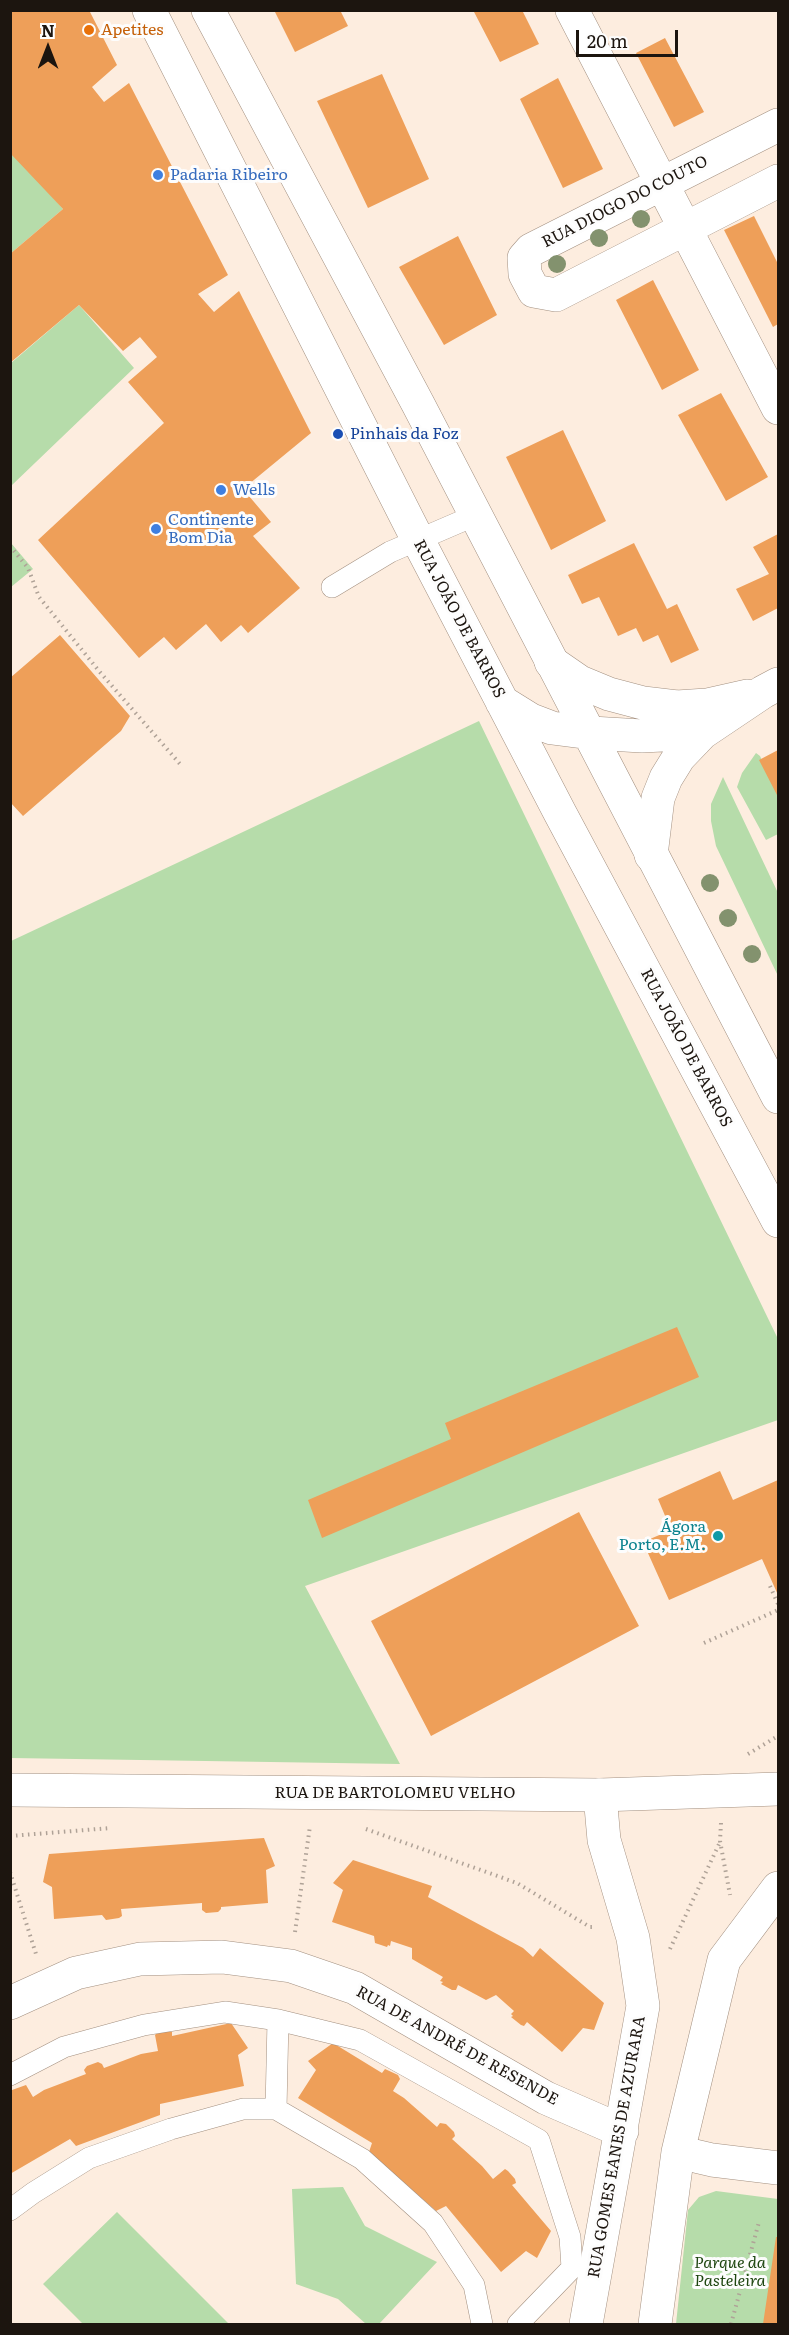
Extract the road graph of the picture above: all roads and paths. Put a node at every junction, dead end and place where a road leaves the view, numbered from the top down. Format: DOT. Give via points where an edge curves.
graph roads {
  1 [pos="149,10"];
  2 [pos="208,10"];
  3 [pos="572,10"];
  4 [pos="778,125"];
  5 [pos="778,181"];
  6 [pos="662,184"];
  7 [pos="685,229"];
  8 [pos="778,408"];
  9 [pos="476,515"];
  10 [pos="418,540"];
  11 [pos="10,546"];
  12 [pos="332,587"];
  13 [pos="550,662"];
  14 [pos="771,688"];
  15 [pos="502,702"];
  16 [pos="591,734"];
  17 [pos="702,734"];
  18 [pos="180,764"];
  19 [pos="651,855"];
  20 [pos="778,1097"];
  21 [pos="778,1221"];
  22 [pos="770,1586"];
  23 [pos="778,1604"];
  24 [pos="778,1610"];
  25 [pos="704,1643"];
  26 [pos="778,1789"];
  27 [pos="10,1790"];
  28 [pos="313,1793"];
  29 [pos="600,1795"];
  30 [pos="357,1826"];
  31 [pos="117,1827"];
  32 [pos="10,1836"];
  33 [pos="720,1841"];
  34 [pos="10,1872"];
  35 [pos="778,1888"];
  36 [pos="629,1925"];
  37 [pos="667,1954"];
  38 [pos="291,1966"];
  39 [pos="46,1986"];
  40 [pos="10,2003"];
  41 [pos="278,2020"];
  42 [pos="10,2075"];
  43 [pos="276,2109"];
  44 [pos="622,2131"];
  45 [pos="678,2152"];
  46 [pos="778,2168"];
  47 [pos="10,2210"];
  48 [pos="759,2222"];
  49 [pos="482,2325"];
  50 [pos="518,2325"];
  51 [pos="586,2325"];
  52 [pos="655,2325"];
  53 [pos="731,2325"];
  1 -- 10 [label="street, RUA JOÃO DE BARROS"];
  2 -- 9 [label="street"];
  3 -- 6 [label="street"];
  4 -- 6 [label="street, RUA DIOGO DO COUTO"];
  5 -- 7 [label="street, RUA DIOGO DO COUTO"];
  6 -- 7 [label="street"];
  6 -- 7 [label="street, RUA DIOGO DO COUTO" via="531,250 524,258 525,274 534,291 556,295"];
  7 -- 8 [label="street"];
  9 -- 10 [label="lane"];
  9 -- 13 [label="street"];
  10 -- 12 [label="lane"];
  10 -- 15 [label="street, RUA JOÃO DE BARROS"];
  11 -- 18 [label="path" via="28,568 39,597"];
  13 -- 14 [label="street" via="580,682 609,694 677,707 707,705"];
  13 -- 16 [label="street"];
  14 -- 17 [label="street"];
  15 -- 16 [label="street" via="552,728"];
  15 -- 21 [label="street, RUA JOÃO DE BARROS"];
  16 -- 17 [label="street"];
  16 -- 19 [label="street"];
  17 -- 19 [label="street" via="684,751 666,778 658,798"];
  19 -- 20 [label="street"];
  22 -- 23 [label="path"];
  24 -- 25 [label="path"];
  26 -- 29 [label="street, RUA DE BARTOLOMEU VELHO"];
  27 -- 28 [label="street, RUA DE BARTOLOMEU VELHO"];
  28 -- 29 [label="street, RUA DE BARTOLOMEU VELHO"];
  28 -- 38 [label="path"];
  29 -- 36 [label="street, RUA GOMES EANES DE AZURARA" via="604,1840"];
  30 -- 36 [label="path" via="518,1883 590,1927"];
  31 -- 32 [label="path"];
  33 -- 37 [label="path"];
  34 -- 39 [label="path"];
  35 -- 45 [label="street" via="724,1960"];
  36 -- 44 [label="street, RUA GOMES EANES DE AZURARA" via="644,2006"];
  38 -- 39 [label="street, RUA DE ANDRÉ DE RESENDE" via="222,1957 140,1959 76,1973"];
  38 -- 44 [label="street, RUA DE ANDRÉ DE RESENDE" via="355,1988 546,2098"];
  39 -- 40 [label="street, RUA DE ANDRÉ DE RESENDE"];
  41 -- 42 [label="lane" via="225,2012 144,2025 64,2047"];
  41 -- 43 [label="lane"];
  41 -- 50 [label="lane" via="360,2040 539,2140 570,2237 572,2268"];
  43 -- 47 [label="lane" via="243,2109 89,2157"];
  43 -- 49 [label="lane" via="362,2159 433,2223 474,2285"];
  44 -- 51 [label="street, RUA GOMES EANES DE AZURARA"];
  45 -- 46 [label="street"];
  45 -- 52 [label="street"];
  48 -- 53 [label="path"];
}
